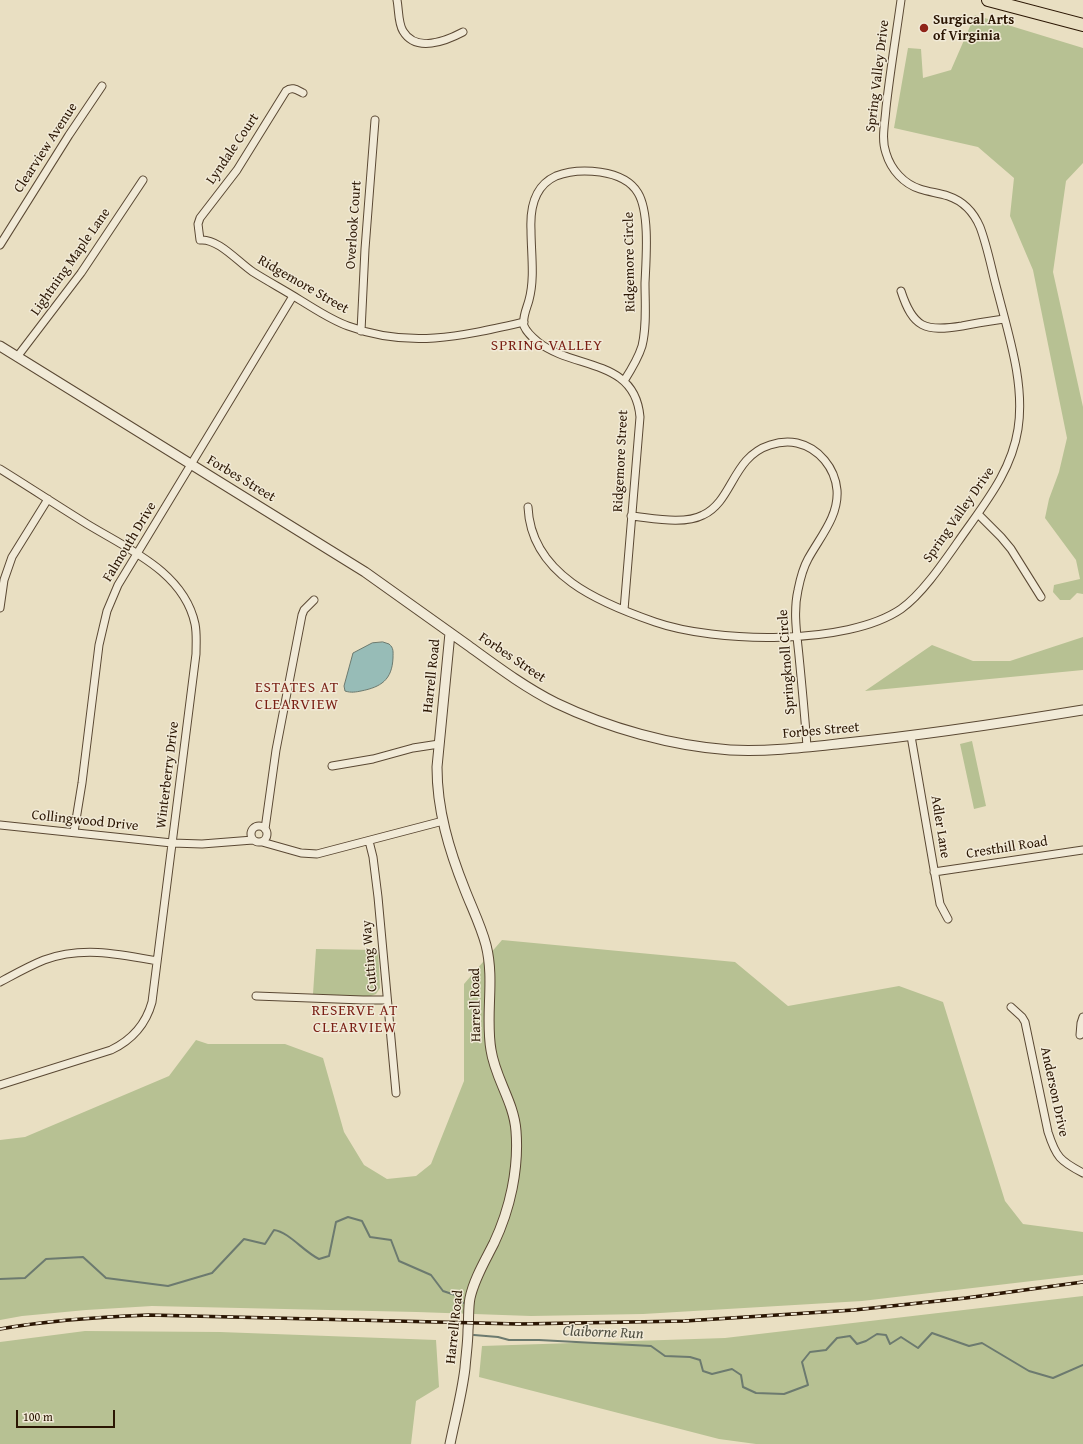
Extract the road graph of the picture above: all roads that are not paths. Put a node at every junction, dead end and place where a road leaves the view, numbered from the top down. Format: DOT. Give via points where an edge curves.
graph roads {
  1 [pos="398,0"];
  2 [pos="901,0"];
  3 [pos="988,0"];
  4 [pos="1083,25"];
  5 [pos="463,32"];
  6 [pos="102,86"];
  7 [pos="303,93"];
  8 [pos="375,120"];
  9 [pos="143,180"];
  10 [pos="200,240"];
  11 [pos="0,246"];
  12 [pos="901,291"];
  13 [pos="293,296"];
  14 [pos="1004,319"];
  15 [pos="524,322"];
  16 [pos="361,331"];
  17 [pos="0,346"];
  18 [pos="18,357"];
  19 [pos="624,381"];
  20 [pos="192,465"];
  21 [pos="0,469"];
  22 [pos="48,499"];
  23 [pos="528,507"];
  24 [pos="978,514"];
  25 [pos="631,516"];
  26 [pos="137,553"];
  27 [pos="2,579"];
  28 [pos="1041,597"];
  29 [pos="314,600"];
  30 [pos="0,608"];
  31 [pos="624,610"];
  32 [pos="450,633"];
  33 [pos="797,636"];
  34 [pos="1083,710"];
  35 [pos="911,736"];
  36 [pos="439,744"];
  37 [pos="807,747"];
  38 [pos="332,766"];
  39 [pos="443,821"];
  40 [pos="0,825"];
  41 [pos="74,832"];
  42 [pos="263,833"];
  43 [pos="252,837"];
  44 [pos="369,841"];
  45 [pos="172,843"];
  46 [pos="1083,850"];
  47 [pos="934,872"];
  48 [pos="948,919"];
  49 [pos="157,961"];
  50 [pos="0,982"];
  51 [pos="256,996"];
  52 [pos="387,1000"];
  53 [pos="1011,1007"];
  54 [pos="1083,1017"];
  55 [pos="1080,1035"];
  56 [pos="0,1085"];
  57 [pos="396,1093"];
  58 [pos="1083,1173"];
  59 [pos="450,1444"];
  1 -- 5 [label="street" via="403,31 417,42 447,40"];
  2 -- 14 [label="street, Spring Valley Drive" via="883,135 886,153 894,170 909,184 921,190 949,196 971,212 980,228"];
  3 -- 4 [label="main road"];
  6 -- 11 [label="street, Clearview Avenue"];
  7 -- 10 [label="street, Lyndale Court" via="294,88 288,89 237,170 200,218"];
  8 -- 16 [label="street, Overlook Court"];
  9 -- 18 [label="street, Lightning Maple Lane" via="82,273"];
  10 -- 13 [label="street, Ridgemore Street" via="223,248 253,272"];
  12 -- 14 [label="street" via="913,317 934,329"];
  13 -- 16 [label="street, Ridgemore Street" via="332,319"];
  13 -- 20 [label="street, Falmouth Drive"];
  14 -- 24 [label="street, Spring Valley Drive" via="1018,382 1018,429 1012,455 1004,473"];
  15 -- 16 [label="street, Ridgemore Street" via="442,338 396,338"];
  15 -- 19 [label="street, Ridgemore Street" via="531,336 552,351 605,370"];
  15 -- 19 [label="street, Ridgemore Circle" via="532,284 531,210 542,187 548,180 572,172 599,172 625,180 635,188 642,202 646,243 643,340 635,363"];
  17 -- 18 [label="street, Forbes Street"];
  18 -- 20 [label="street, Forbes Street"];
  19 -- 25 [label="street, Ridgemore Street" via="634,394 640,417"];
  20 -- 26 [label="street, Falmouth Drive"];
  20 -- 32 [label="street, Forbes Street" via="365,572"];
  21 -- 22 [label="street, Winterberry Drive"];
  22 -- 26 [label="street, Winterberry Drive"];
  22 -- 27 [label="street" via="12,557"];
  23 -- 31 [label="street, Spring Valley Drive" via="532,534 542,554 550,563 584,590"];
  24 -- 28 [label="street" via="1011,549"];
  24 -- 33 [label="street, Spring Valley Drive" via="918,592 900,609 863,626 834,633"];
  25 -- 31 [label="street, Ridgemore Street"];
  25 -- 33 [label="street, Springknoll Circle" via="680,520 696,518 715,506 741,466 756,451 773,444 792,442 807,446 816,452 829,465 834,475 837,501 830,523 808,559 801,577 796,601"];
  26 -- 41 [label="street, Falmouth Drive" via="112,598 102,628"];
  26 -- 45 [label="street, Winterberry Drive" via="162,572 181,593 192,613 196,635 195,669"];
  27 -- 30 [label="street"];
  29 -- 42 [label="street" via="302,615"];
  31 -- 33 [label="street, Spring Valley Drive" via="662,624 702,634 746,637"];
  32 -- 36 [label="street, Harrell Road"];
  32 -- 37 [label="street, Forbes Street" via="533,691 562,706 604,722 648,736 703,747 747,750"];
  33 -- 37 [label="street, Springknoll Circle"];
  34 -- 35 [label="street, Forbes Street"];
  35 -- 37 [label="street, Forbes Street"];
  35 -- 47 [label="street, Adler Lane"];
  36 -- 38 [label="street"];
  36 -- 39 [label="street, Harrell Road" via="437,787"];
  39 -- 44 [label="street"];
  39 -- 59 [label="street, Harrell Road" via="456,867 486,945 490,969 488,1023 491,1053 510,1105 516,1130 515,1163 508,1209 476,1278 470,1297 465,1370"];
  40 -- 41 [label="street, Collingwood Drive"];
  41 -- 45 [label="street, Collingwood Drive"];
  42 -- 43 [label="street" via="253,829"];
  42 -- 43 [label="street, Collingwood Drive" via="258,843"];
  42 -- 44 [label="street" via="276,846 301,854 330,851"];
  43 -- 45 [label="street, Collingwood Drive" via="239,841 202,844"];
  44 -- 52 [label="street, Cutting Way"];
  45 -- 49 [label="street, Winterberry Drive"];
  46 -- 47 [label="street, Cresthill Road"];
  47 -- 48 [label="street, Adler Lane" via="940,904"];
  49 -- 50 [label="street" via="108,952 81,952 46,959"];
  49 -- 56 [label="street, Winterberry Drive" via="150,1010 140,1028 125,1042 111,1050"];
  51 -- 52 [label="street"];
  52 -- 57 [label="street, Cutting Way"];
  53 -- 58 [label="street, Anderson Drive" via="1025,1022 1052,1145 1064,1163"];
  54 -- 55 [label="street"];
}
